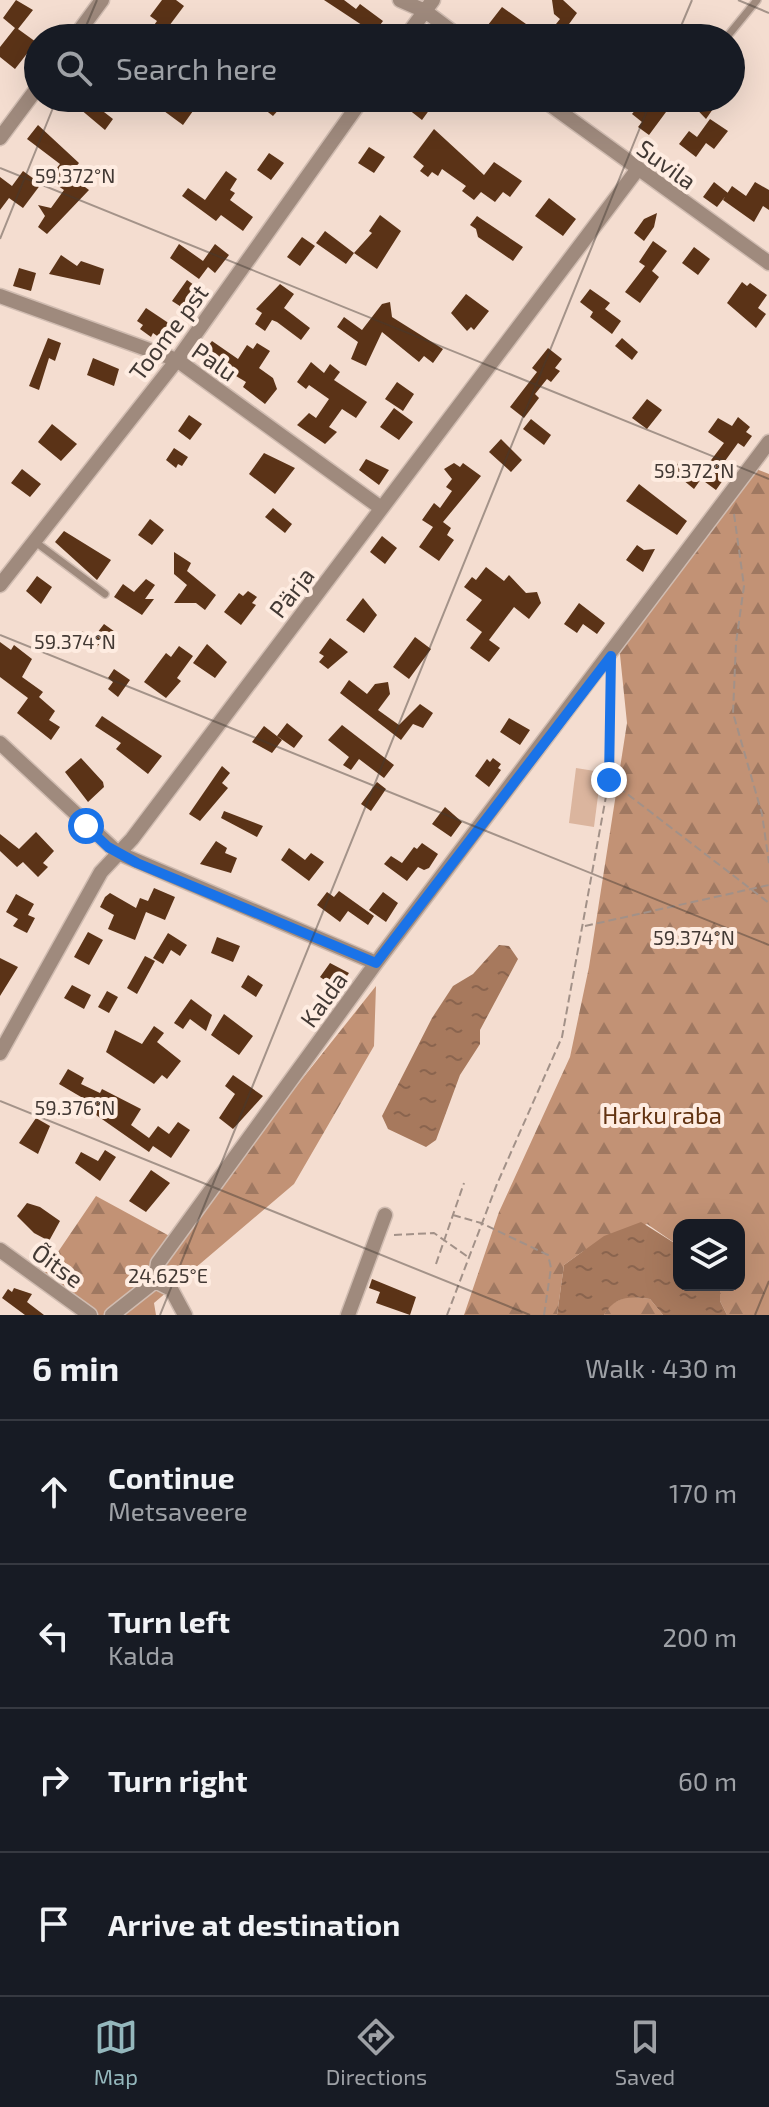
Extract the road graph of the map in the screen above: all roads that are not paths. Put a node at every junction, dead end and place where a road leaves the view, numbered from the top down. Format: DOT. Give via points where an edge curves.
graph roads {
  1 [pos="102,0"];
  2 [pos="400,0"];
  3 [pos="757,0"];
  4 [pos="429,5"];
  5 [pos="84,24"];
  6 [pos="415,24"];
  7 [pos="447,24"];
  8 [pos="737,24"];
  9 [pos="24,106"];
  10 [pos="353,112"];
  11 [pos="560,112"];
  12 [pos="0,138"];
  13 [pos="637,170"];
  14 [pos="767,256"];
  15 [pos="0,296"];
  16 [pos="177,360"];
  17 [pos="769,442"];
  18 [pos="381,508"];
  19 [pos="34,541"];
  20 [pos="0,585"];
  21 [pos="105,594"];
  22 [pos="0,743"];
  23 [pos="118,853"];
  24 [pos="376,963"];
  25 [pos="0,1053"];
  26 [pos="385,1215"];
  27 [pos="0,1250"];
  28 [pos="155,1281"];
  29 [pos="90,1315"];
  30 [pos="112,1315"];
  31 [pos="185,1315"];
  32 [pos="348,1315"];
  1 -- 5 [label="street"];
  2 -- 4 [label="street"];
  3 -- 8 [label="lane"];
  4 -- 6 [label="street"];
  4 -- 7 [label="street"];
  9 -- 12 [label="street"];
  10 -- 16 [label="street, Toome pst"];
  11 -- 13 [label="street, Suvila"];
  13 -- 14 [label="street, Suvila"];
  13 -- 18 [label="street, Pärja"];
  15 -- 16 [label="street, Palu"];
  16 -- 18 [label="street, Palu"];
  16 -- 19 [label="street, Toome pst"];
  17 -- 24 [label="street, Kalda"];
  18 -- 23 [label="street, Pärja"];
  19 -- 20 [label="street, Toome pst"];
  19 -- 21 [label="lane"];
  22 -- 23 [label="street"];
  23 -- 24 [label="street"];
  23 -- 25 [label="street, Pärja" via="101,872"];
  24 -- 28 [label="street, Kalda" via="158,1263"];
  26 -- 32 [label="street"];
  27 -- 29 [label="street, Õitse"];
  28 -- 30 [label="street"];
  28 -- 31 [label="street" via="171,1289"];
}
